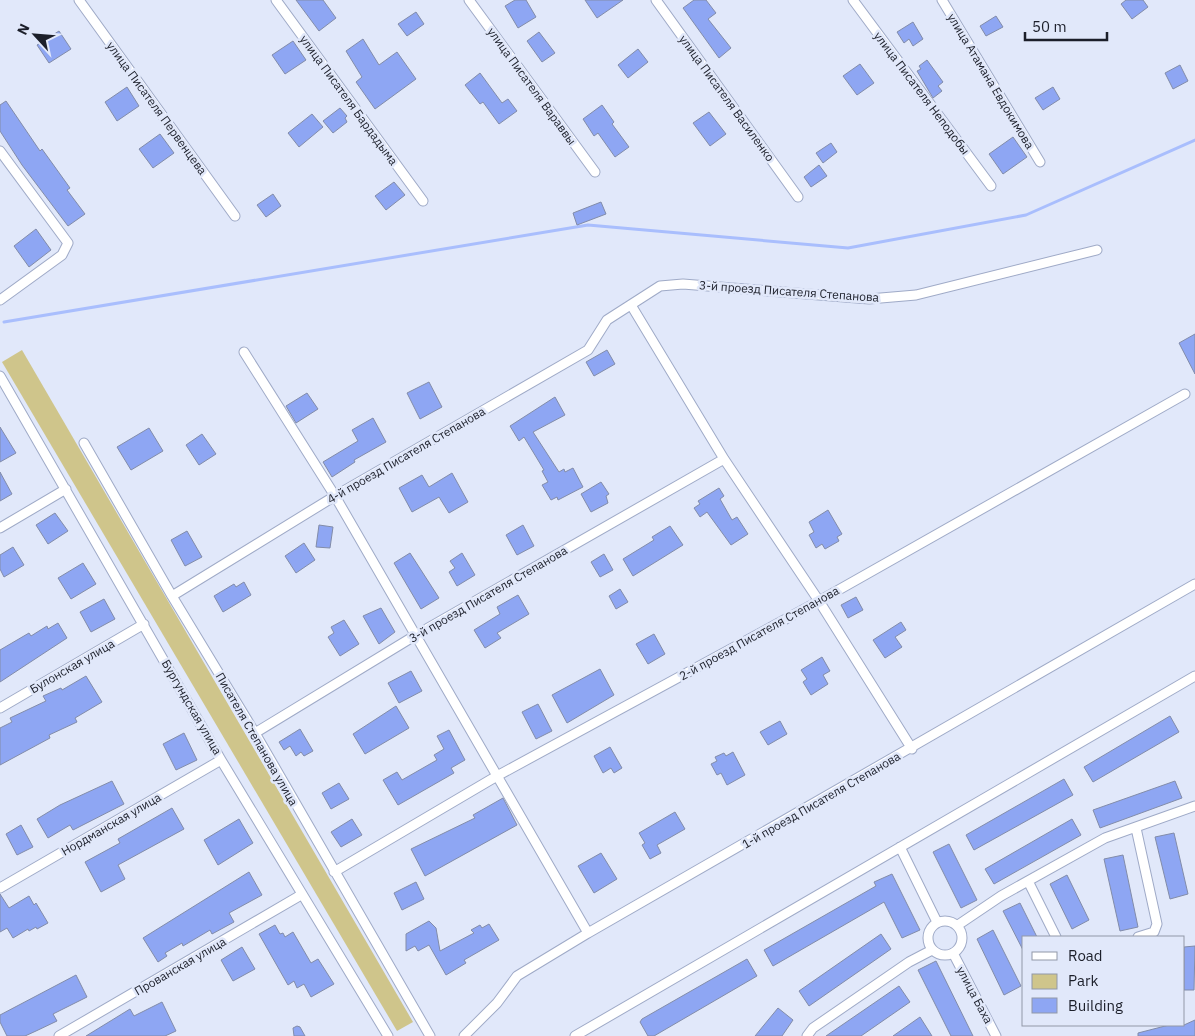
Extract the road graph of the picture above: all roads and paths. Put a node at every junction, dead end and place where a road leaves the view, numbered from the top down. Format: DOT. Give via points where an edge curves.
graph roads {
  1 [pos="79,0"];
  2 [pos="276,0"];
  3 [pos="469,0"];
  4 [pos="656,0"];
  5 [pos="853,0"];
  6 [pos="942,0"];
  7 [pos="0,151"];
  8 [pos="1040,162"];
  9 [pos="595,172"];
  10 [pos="991,186"];
  11 [pos="798,197"];
  12 [pos="423,201"];
  13 [pos="235,216"];
  14 [pos="1097,250"];
  15 [pos="0,300"];
  16 [pos="631,305"];
  17 [pos="244,352"];
  18 [pos="0,376"];
  19 [pos="1185,394"];
  20 [pos="84,443"];
  21 [pos="724,458"];
  22 [pos="66,489"];
  23 [pos="335,496"];
  24 [pos="0,528"];
  25 [pos="1195,584"];
  26 [pos="172,596"];
  27 [pos="819,601"];
  28 [pos="144,624"];
  29 [pos="416,635"];
  30 [pos="1195,676"];
  31 [pos="0,708"];
  32 [pos="255,733"];
  33 [pos="912,749"];
  34 [pos="221,760"];
  35 [pos="497,776"];
  36 [pos="1195,806"];
  37 [pos="1136,828"];
  38 [pos="900,847"];
  39 [pos="334,872"];
  40 [pos="1028,881"];
  41 [pos="0,888"];
  42 [pos="301,895"];
  43 [pos="937,922"];
  44 [pos="958,925"];
  45 [pos="588,933"];
  46 [pos="1056,936"];
  47 [pos="1141,936"];
  48 [pos="932,950"];
  49 [pos="953,953"];
  50 [pos="59,1036"];
  51 [pos="388,1036"];
  52 [pos="430,1036"];
  53 [pos="464,1036"];
  54 [pos="575,1036"];
  55 [pos="807,1036"];
  56 [pos="996,1036"];
  1 -- 13 [label="street, улица Писателя Первенцева"];
  2 -- 12 [label="street, улица Писателя Бардадыма"];
  3 -- 9 [label="street, улица Писателя Вараввы"];
  4 -- 11 [label="street, улица Писателя Василенко"];
  5 -- 10 [label="street, улица Писателя Неподобы"];
  6 -- 8 [label="street, улица Атамана Евдокимова"];
  7 -- 15 [label="street" via="68,243 62,255"];
  14 -- 16 [label="street, 3-й проезд Писателя Степанова" via="916,295 868,299 683,284 660,286"];
  16 -- 21 [label="street"];
  16 -- 23 [label="street, 4-й проезд Писателя Степанова" via="607,320 588,350"];
  17 -- 23 [label="street"];
  18 -- 22 [label="street, Бургундская улица"];
  19 -- 27 [label="street, 2-й проезд Писателя Степанова"];
  20 -- 26 [label="street, Писателя Степанова улица"];
  21 -- 27 [label="street"];
  21 -- 29 [label="street, 3-й проезд Писателя Степанова"];
  22 -- 24 [label="street"];
  22 -- 28 [label="street, Бургундская улица"];
  23 -- 26 [label="street, 4-й проезд Писателя Степанова"];
  23 -- 29 [label="street"];
  25 -- 33 [label="street, 1-й проезд Писателя Степанова"];
  26 -- 32 [label="street, Писателя Степанова улица"];
  27 -- 33 [label="street"];
  27 -- 35 [label="street, 2-й проезд Писателя Степанова"];
  28 -- 31 [label="street, Булонская улица"];
  28 -- 34 [label="street, Бургундская улица"];
  29 -- 32 [label="street, 3-й проезд Писателя Степанова"];
  29 -- 35 [label="street"];
  30 -- 38 [label="street"];
  32 -- 39 [label="street, Писателя Степанова улица"];
  33 -- 45 [label="street, 1-й проезд Писателя Степанова"];
  34 -- 41 [label="street, Нордманская улица"];
  34 -- 42 [label="street, Бургундская улица"];
  35 -- 39 [label="street, 2-й проезд Писателя Степанова"];
  35 -- 45 [label="street"];
  36 -- 37 [label="street"];
  37 -- 40 [label="street" via="1106,838"];
  37 -- 47 [label="street" via="1157,924 1154,932"];
  38 -- 43 [label="street"];
  38 -- 54 [label="street"];
  39 -- 52 [label="street, Писателя Степанова улица"];
  40 -- 44 [label="street"];
  40 -- 46 [label="street"];
  42 -- 50 [label="street, Прованская улица"];
  42 -- 51 [label="street, Бургундская улица"];
  43 -- 44 [label="street" via="948,920"];
  43 -- 48 [label="street" via="928,935"];
  44 -- 49 [label="street, улица Баха" via="962,940"];
  45 -- 53 [label="street, 1-й проезд Писателя Степанова" via="517,976 497,1003"];
  48 -- 49 [label="street, улица Баха" via="942,955"];
  48 -- 55 [label="street" via="909,962 813,1028"];
  49 -- 56 [label="street, улица Баха"];
}
